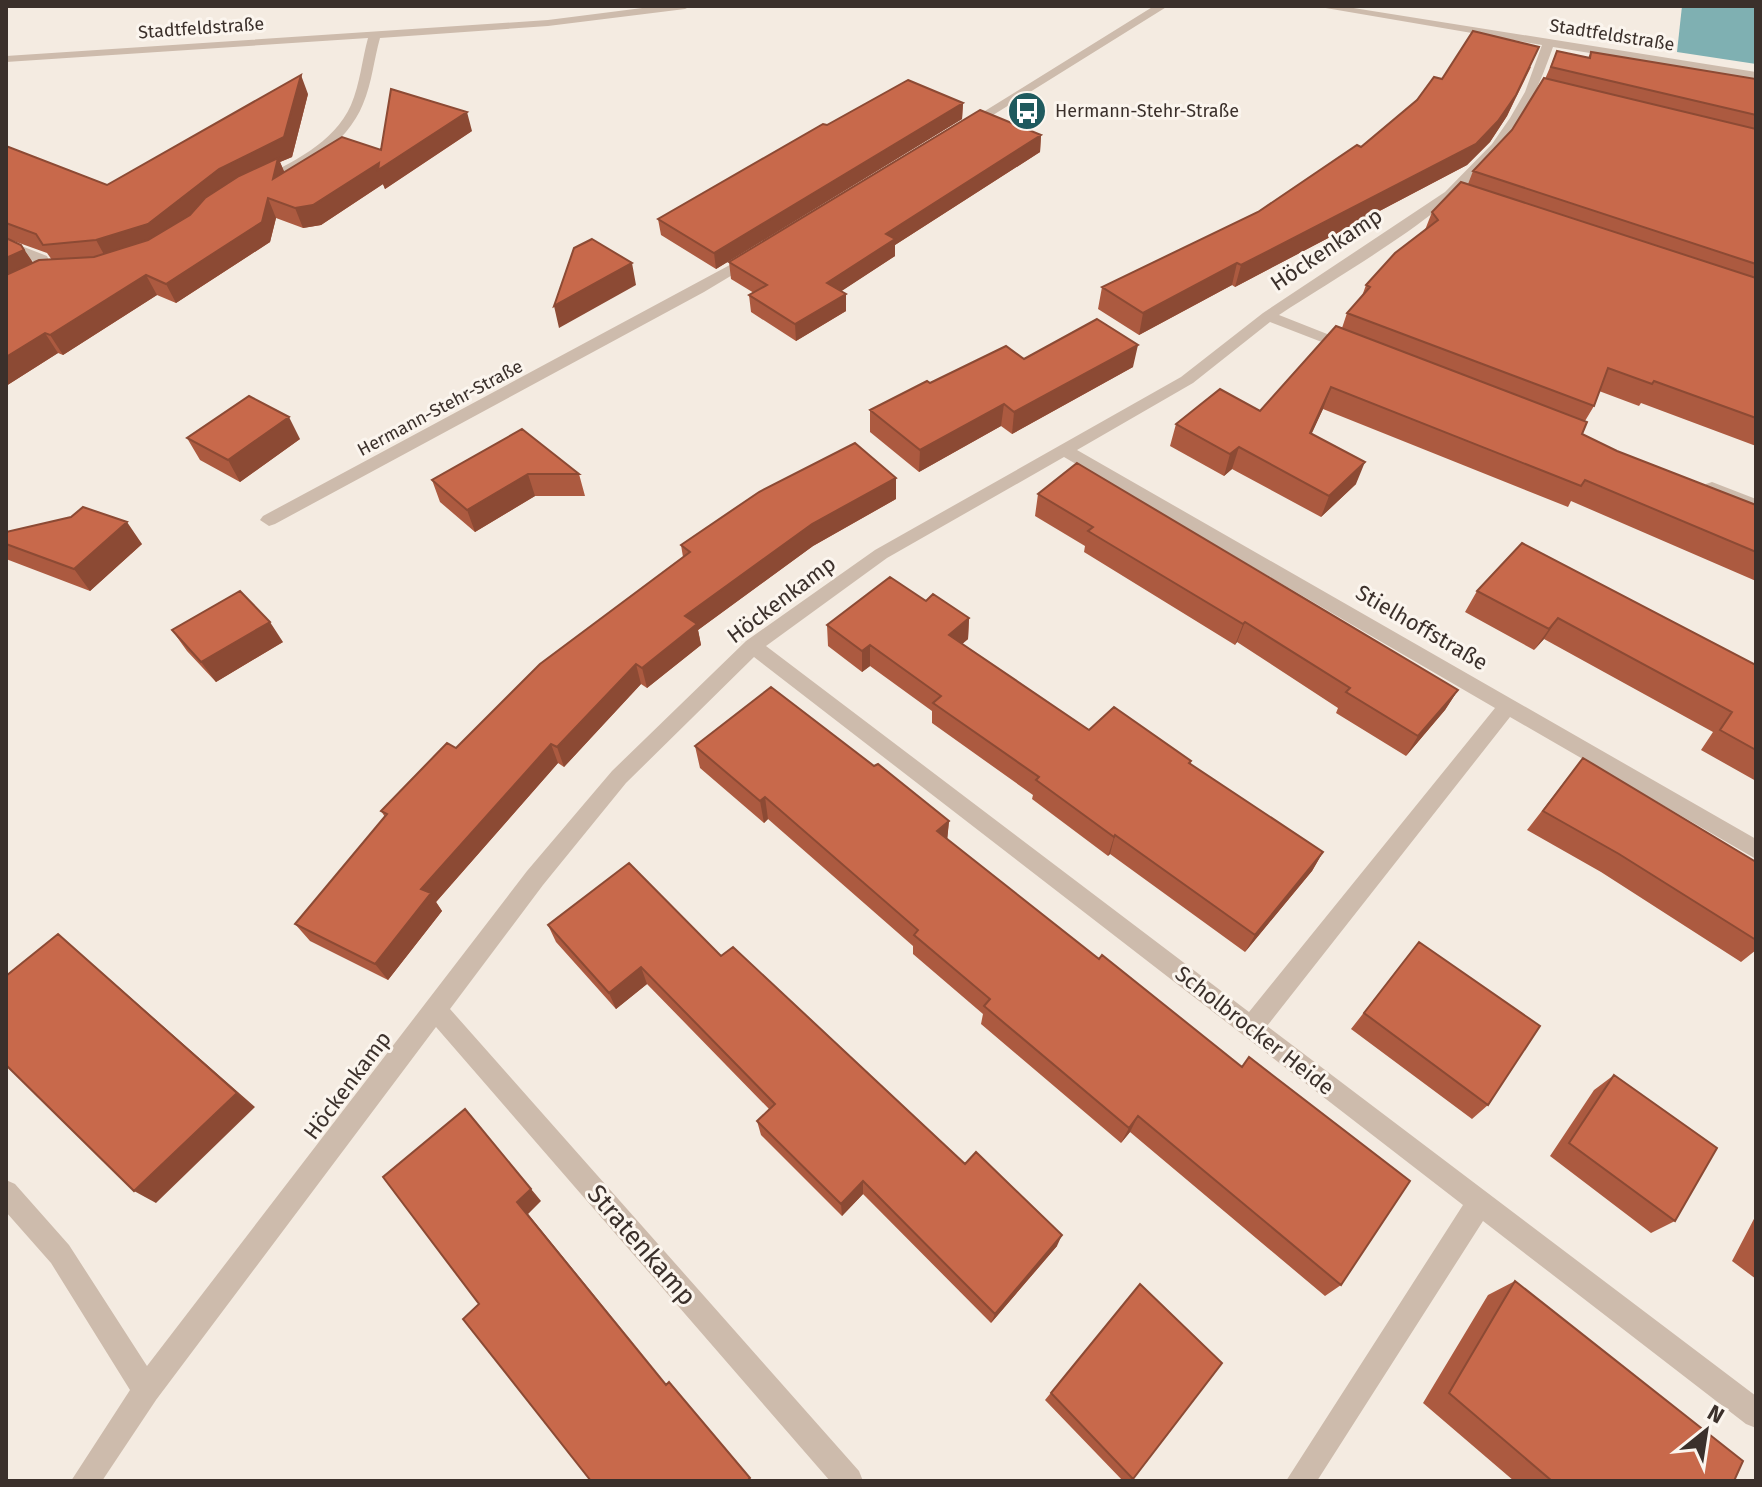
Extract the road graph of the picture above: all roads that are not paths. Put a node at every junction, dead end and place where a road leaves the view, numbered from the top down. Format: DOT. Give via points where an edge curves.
graph roads {
  1 [pos="685,6"];
  2 [pos="1162,6"];
  3 [pos="1320,6"];
  4 [pos="375,35"];
  5 [pos="1549,43"];
  6 [pos="6,59"];
  7 [pos="1756,76"];
  8 [pos="955,133"];
  9 [pos="241,190"];
  10 [pos="6,244"];
  11 [pos="766,248"];
  12 [pos="48,275"];
  13 [pos="1268,316"];
  14 [pos="1370,356"];
  15 [pos="1063,449"];
  16 [pos="1696,482"];
  17 [pos="1756,505"];
  18 [pos="269,520"];
  19 [pos="753,646"];
  20 [pos="1509,705"];
  21 [pos="1756,850"];
  22 [pos="435,1009"];
  23 [pos="1252,1027"];
  24 [pos="6,1193"];
  25 [pos="1479,1204"];
  26 [pos="146,1390"];
  27 [pos="1756,1414"];
  28 [pos="85,1481"];
  29 [pos="849,1481"];
  30 [pos="1300,1481"];
  1 -- 4 [label="street, Stadtfeldstraße" via="548,23"];
  2 -- 8 [label="street"];
  3 -- 5 [label="street, Stadtfeldstraße"];
  4 -- 6 [label="street, Stadtfeldstraße"];
  4 -- 9 [label="street" via="356,107 344,126 321,148"];
  5 -- 7 [label="street, Stadtfeldstraße"];
  5 -- 13 [label="street, Höckenkamp" via="1538,94 1457,198"];
  10 -- 12 [label="street" via="42,259"];
  11 -- 18 [label="street, Hermann-Stehr-Straße" via="685,297"];
  13 -- 14 [label="street"];
  13 -- 15 [label="street, Höckenkamp" via="1187,380"];
  15 -- 19 [label="street, Höckenkamp" via="881,554"];
  15 -- 20 [label="street, Stielhoffstraße"];
  16 -- 17 [label="street"];
  19 -- 22 [label="street, Höckenkamp" via="619,777"];
  19 -- 23 [label="street, Scholbrocker Heide"];
  20 -- 21 [label="street, Stielhoffstraße"];
  20 -- 23 [label="street"];
  22 -- 26 [label="street, Höckenkamp"];
  22 -- 29 [label="street, Stratenkamp"];
  23 -- 25 [label="street, Scholbrocker Heide"];
  24 -- 26 [label="street" via="60,1254"];
  25 -- 27 [label="street, Scholbrocker Heide"];
  25 -- 30 [label="street"];
  26 -- 28 [label="street, Höckenkamp"];
}
